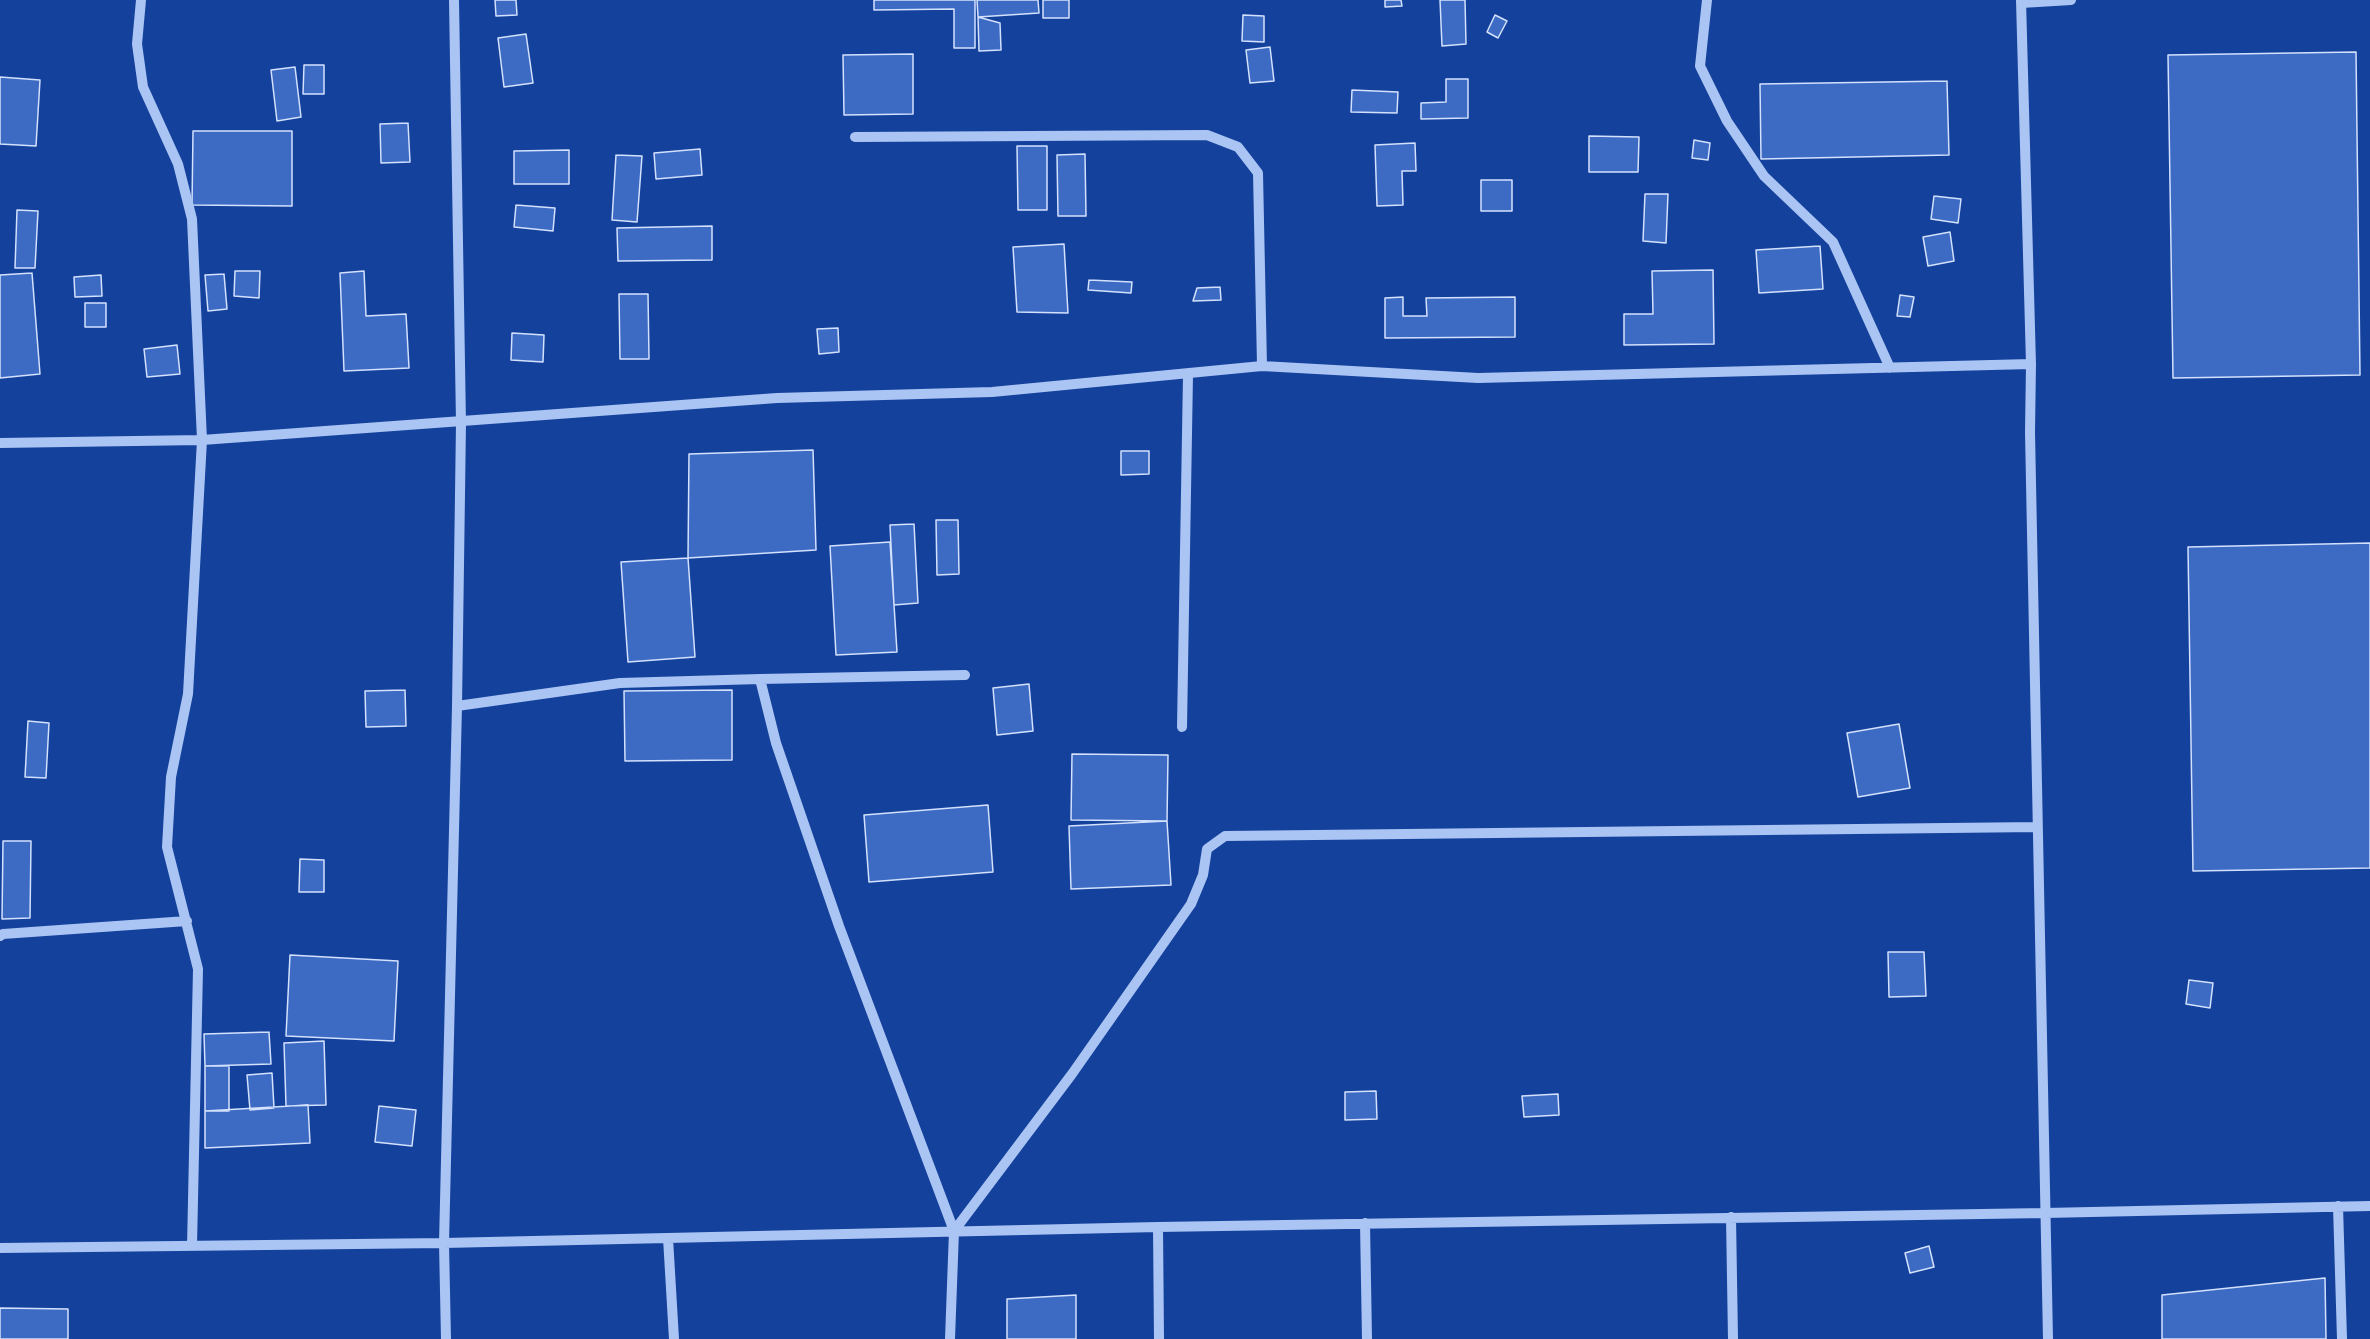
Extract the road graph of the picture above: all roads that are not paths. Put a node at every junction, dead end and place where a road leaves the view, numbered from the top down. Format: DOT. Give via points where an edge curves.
graph roads {
  1 [pos="141,0"];
  2 [pos="454,0"];
  3 [pos="1707,0"];
  4 [pos="2071,0"];
  5 [pos="2021,1"];
  6 [pos="855,137"];
  7 [pos="2031,364"];
  8 [pos="1262,366"];
  9 [pos="1890,368"];
  10 [pos="1188,375"];
  11 [pos="461,423"];
  12 [pos="202,440"];
  13 [pos="0,442"];
  14 [pos="965,675"];
  15 [pos="760,679"];
  16 [pos="458,706"];
  17 [pos="1182,727"];
  18 [pos="2037,827"];
  19 [pos="187,921"];
  20 [pos="0,936"];
  21 [pos="2338,1206"];
  22 [pos="2370,1206"];
  23 [pos="2045,1213"];
  24 [pos="1731,1217"];
  25 [pos="1365,1223"];
  26 [pos="1158,1227"];
  27 [pos="954,1231"];
  28 [pos="668,1238"];
  29 [pos="444,1243"];
  30 [pos="192,1246"];
  31 [pos="0,1248"];
  32 [pos="446,1339"];
  33 [pos="674,1339"];
  34 [pos="950,1339"];
  35 [pos="1159,1339"];
  36 [pos="1367,1339"];
  37 [pos="1733,1339"];
  38 [pos="2048,1339"];
  39 [pos="2342,1339"];
  1 -- 12 [label="street" via="137,45 143,87 178,164 192,219"];
  2 -- 11 [label="street"];
  3 -- 9 [label="street" via="1700,66 1718,103 1764,176 1833,242"];
  4 -- 5 [label="street"];
  5 -- 7 [label="street"];
  6 -- 8 [label="street" via="1207,135 1238,147 1258,173"];
  7 -- 9 [label="street"];
  7 -- 18 [label="street"];
  8 -- 9 [label="street" via="1478,378"];
  8 -- 10 [label="street"];
  10 -- 11 [label="street" via="992,392 777,398"];
  10 -- 17 [label="street"];
  11 -- 12 [label="street"];
  11 -- 16 [label="street"];
  12 -- 13 [label="street"];
  12 -- 19 [label="street" via="188,694 171,777 167,847"];
  14 -- 15 [label="street"];
  15 -- 16 [label="street" via="620,683"];
  15 -- 27 [label="street" via="776,743 839,926"];
  16 -- 29 [label="street"];
  18 -- 23 [label="street"];
  18 -- 27 [label="street" via="1225,836 1207,849 1203,875 1191,904 1072,1074"];
  19 -- 20 [label="street"];
  19 -- 30 [label="street" via="198,969"];
  21 -- 22 [label="street"];
  21 -- 23 [label="street"];
  21 -- 39 [label="street"];
  23 -- 24 [label="street"];
  23 -- 38 [label="street"];
  24 -- 25 [label="street"];
  24 -- 37 [label="street"];
  25 -- 26 [label="street"];
  25 -- 36 [label="street"];
  26 -- 27 [label="street"];
  26 -- 35 [label="street"];
  27 -- 28 [label="street"];
  27 -- 34 [label="street"];
  28 -- 29 [label="street"];
  28 -- 33 [label="street"];
  29 -- 30 [label="street"];
  29 -- 32 [label="street"];
  30 -- 31 [label="street"];
}
